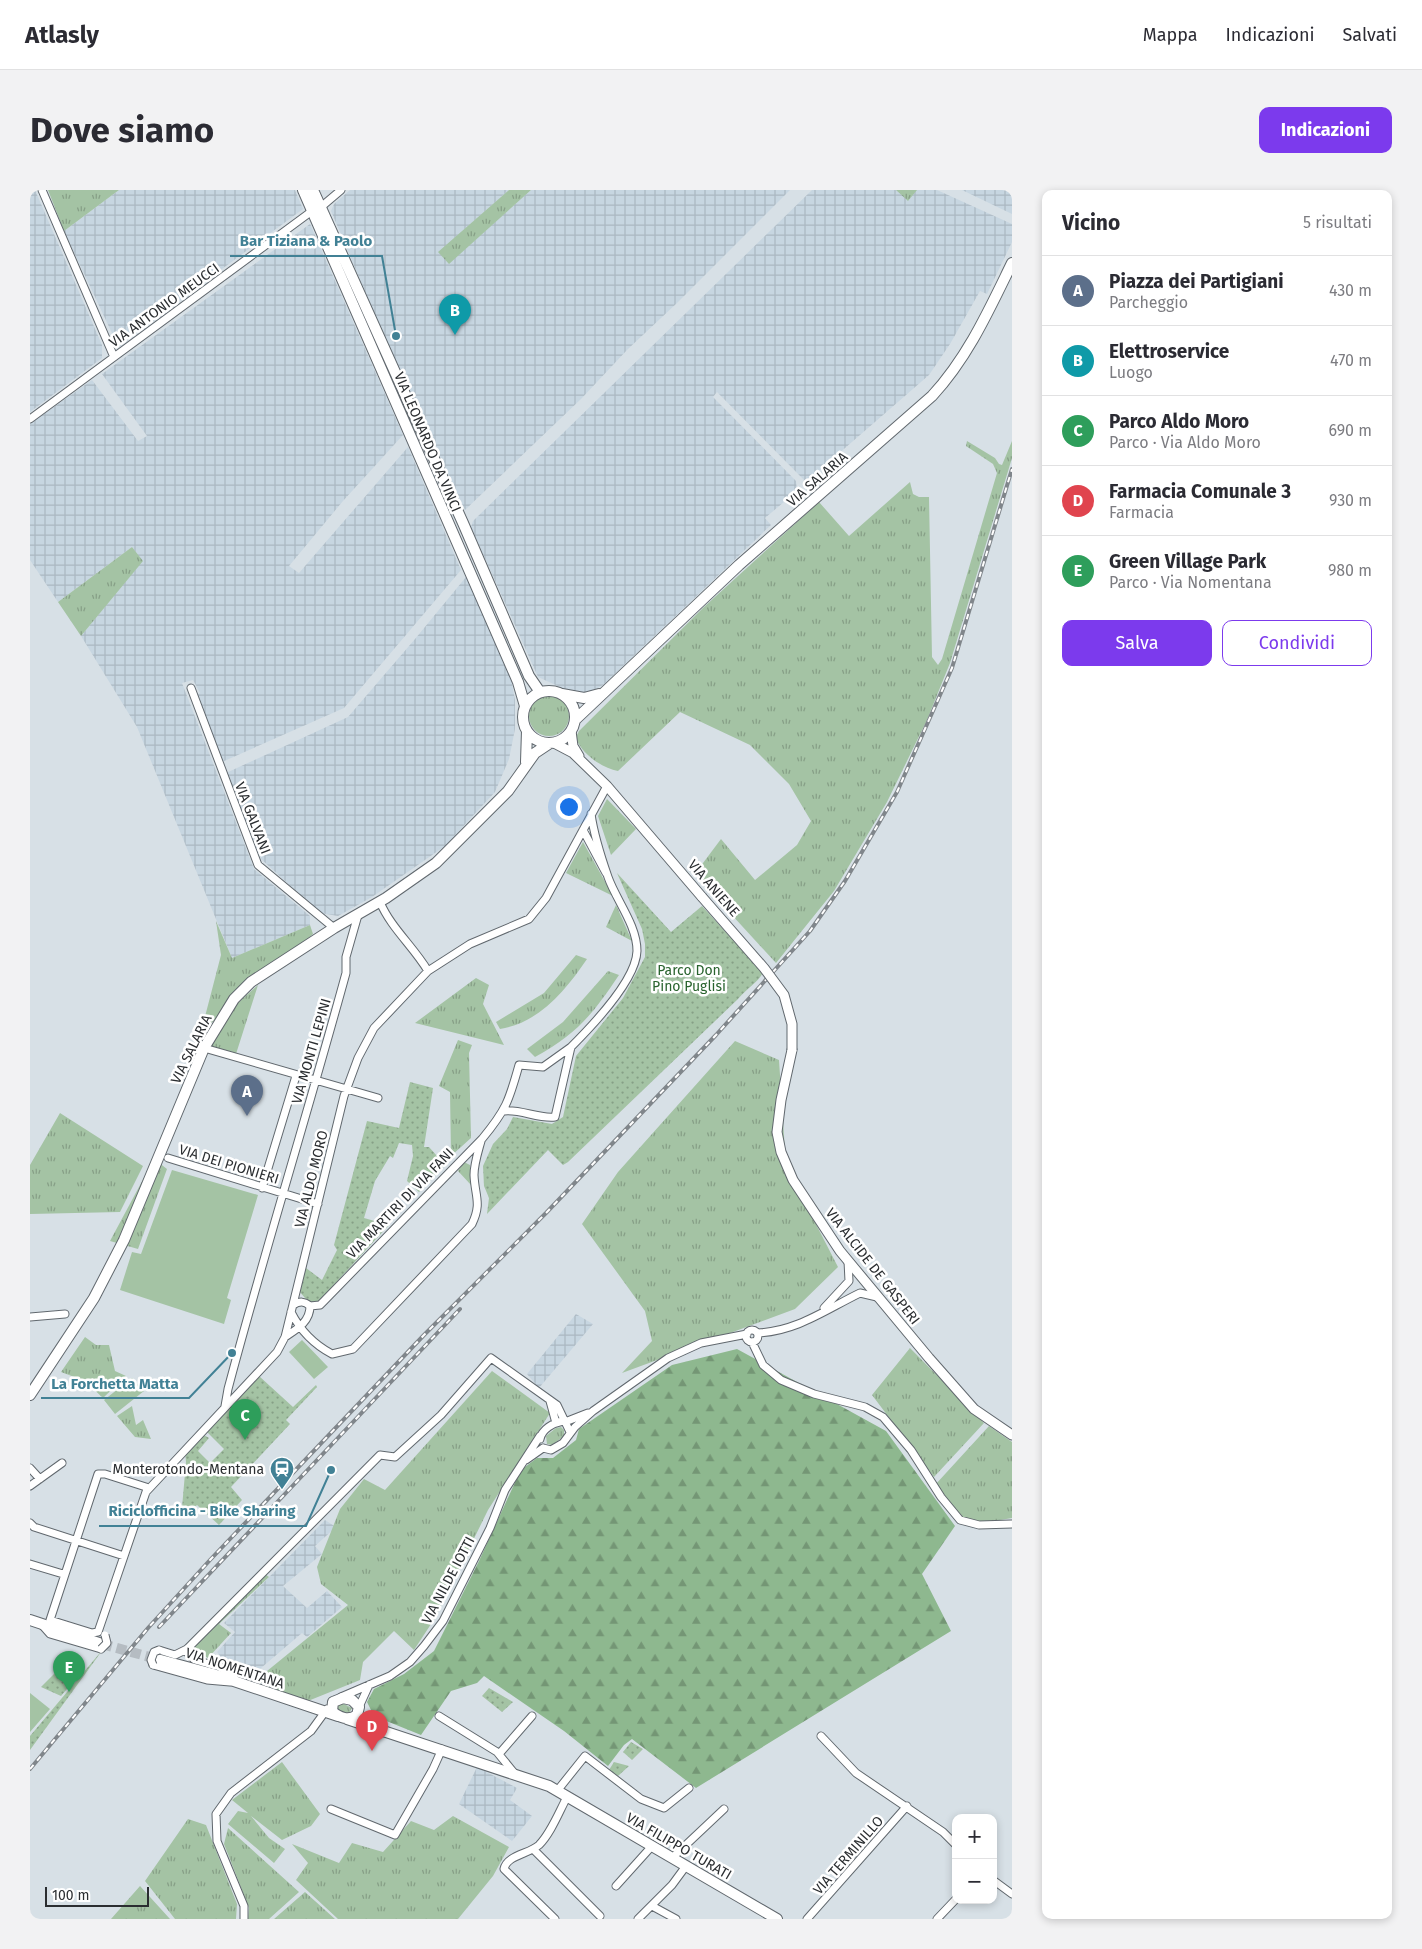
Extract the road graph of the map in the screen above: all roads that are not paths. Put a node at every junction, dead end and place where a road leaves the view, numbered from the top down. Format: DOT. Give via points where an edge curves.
graph roads {
  1 [pos="42,190"];
  2 [pos="303,190"];
  3 [pos="313,190"];
  4 [pos="341,190"];
  5 [pos="317,209"];
  6 [pos="1012,263"];
  7 [pos="114,357"];
  8 [pos="30,419"];
  9 [pos="191,688"];
  10 [pos="606,690"];
  11 [pos="540,692"];
  12 [pos="562,694"];
  13 [pos="525,706"];
  14 [pos="575,720"];
  15 [pos="571,731"];
  16 [pos="527,732"];
  17 [pos="552,743"];
  18 [pos="582,760"];
  19 [pos="526,762"];
  20 [pos="607,786"];
  21 [pos="591,814"];
  22 [pos="583,830"];
  23 [pos="607,876"];
  24 [pos="380,902"];
  25 [pos="358,915"];
  26 [pos="334,928"];
  27 [pos="428,971"];
  28 [pos="571,1047"];
  29 [pos="204,1048"];
  30 [pos="792,1050"];
  31 [pos="296,1076"];
  32 [pos="316,1082"];
  33 [pos="346,1090"];
  34 [pos="378,1098"];
  35 [pos="504,1111"];
  36 [pos="482,1139"];
  37 [pos="168,1158"];
  38 [pos="262,1188"];
  39 [pos="283,1194"];
  40 [pos="318,1204"];
  41 [pos="848,1261"];
  42 [pos="849,1280"];
  43 [pos="863,1280"];
  44 [pos="297,1287"];
  45 [pos="860,1293"];
  46 [pos="878,1297"];
  47 [pos="308,1304"];
  48 [pos="292,1309"];
  49 [pos="821,1312"];
  50 [pos="65,1314"];
  51 [pos="30,1317"];
  52 [pos="300,1327"];
  53 [pos="747,1334"];
  54 [pos="758,1334"];
  55 [pos="285,1337"];
  56 [pos="752,1342"];
  57 [pos="30,1395"];
  58 [pos="225,1406"];
  59 [pos="593,1411"];
  60 [pos="561,1422"];
  61 [pos="570,1432"];
  62 [pos="1012,1435"];
  63 [pos="540,1436"];
  64 [pos="543,1448"];
  65 [pos="62,1463"];
  66 [pos="522,1463"];
  67 [pos="30,1468"];
  68 [pos="40,1479"];
  69 [pos="30,1486"];
  70 [pos="149,1488"];
  71 [pos="30,1523"];
  72 [pos="1012,1524"];
  73 [pos="75,1540"];
  74 [pos="124,1556"];
  75 [pos="30,1564"];
  76 [pos="63,1574"];
  77 [pos="30,1620"];
  78 [pos="45,1622"];
  79 [pos="101,1626"];
  80 [pos="103,1643"];
  81 [pos="187,1649"];
  82 [pos="156,1658"];
  83 [pos="240,1684"];
  84 [pos="369,1684"];
  85 [pos="336,1700"];
  86 [pos="304,1705"];
  87 [pos="359,1709"];
  88 [pos="326,1711"];
  89 [pos="439,1716"];
  90 [pos="532,1716"];
  91 [pos="343,1717"];
  92 [pos="387,1732"];
  93 [pos="821,1736"];
  94 [pos="442,1749"];
  95 [pos="499,1754"];
  96 [pos="515,1774"];
  97 [pos="689,1788"];
  98 [pos="557,1791"];
  99 [pos="567,1797"];
  100 [pos="907,1806"];
  101 [pos="330,1809"];
  102 [pos="724,1809"];
  103 [pos="952,1842"];
  104 [pos="652,1846"];
  105 [pos="533,1849"];
  106 [pos="672,1858"];
  107 [pos="686,1866"];
  108 [pos="997,1883"];
  109 [pos="616,1886"];
  110 [pos="1012,1894"];
  111 [pos="952,1903"];
  112 [pos="652,1906"];
  113 [pos="600,1916"];
  114 [pos="771,1918"];
  115 [pos="244,1919"];
  116 [pos="555,1919"];
  117 [pos="638,1919"];
  118 [pos="676,1919"];
  119 [pos="807,1919"];
  120 [pos="937,1919"];
  1 -- 7 [label="street"];
  2 -- 5 [label="main road, VIA LEONARDO DA VINCI"];
  3 -- 5 [label="main road, VIA LEONARDO DA VINCI"];
  4 -- 5 [label="street, VIA ANTONIO MEUCCI"];
  5 -- 7 [label="street, VIA ANTONIO MEUCCI"];
  5 -- 11 [label="main road, VIA LEONARDO DA VINCI" via="463,523 529,676"];
  5 -- 13 [label="main road, VIA LEONARDO DA VINCI" via="518,682"];
  6 -- 10 [label="main road, VIA SALARIA" via="968,350 951,376 932,396 739,565"];
  7 -- 8 [label="street, VIA ANTONIO MEUCCI"];
  9 -- 26 [label="street, VIA GALVANI" via="258,865"];
  10 -- 12 [label="main road, VIA SALARIA" via="584,698"];
  10 -- 14 [label="main road, VIA SALARIA"];
  11 -- 12 [label="main road, VIA SALARIA"];
  11 -- 13 [label="main road"];
  12 -- 14 [label="main road" via="572,705"];
  13 -- 16 [label="main road, VIA SALARIA" via="523,714"];
  14 -- 15 [label="main road, VIA SALARIA"];
  15 -- 17 [label="main road, VIA SALARIA"];
  15 -- 18 [label="street, VIA ANIENE" via="573,746"];
  16 -- 17 [label="main road" via="541,742"];
  16 -- 19 [label="main road, VIA SALARIA"];
  17 -- 18 [label="street, VIA ANIENE" via="568,749"];
  17 -- 19 [label="main road, VIA SALARIA" via="542,747"];
  18 -- 20 [label="street, VIA ANIENE"];
  19 -- 24 [label="main road, VIA SALARIA" via="508,791 456,845 415,879"];
  20 -- 21 [label="street, VIA ALDO MORO"];
  20 -- 30 [label="street, VIA ANIENE, bridge" via="777,983 791,1016"];
  21 -- 22 [label="street, VIA ALDO MORO"];
  21 -- 23 [label="street"];
  22 -- 23 [label="street"];
  22 -- 27 [label="street, VIA ALDO MORO" via="546,898 529,918 470,944"];
  23 -- 28 [label="street, VIA MARTIRI DI VIA FANI" via="634,935 637,953 633,967 611,1003"];
  24 -- 25 [label="main road, VIA SALARIA"];
  24 -- 27 [label="street" via="388,920 408,941"];
  25 -- 26 [label="main road, VIA SALARIA"];
  25 -- 32 [label="street, VIA MONTI LEPINI" via="346,957 346,973"];
  26 -- 29 [label="main road, VIA SALARIA" via="251,982 220,1018"];
  27 -- 33 [label="street, VIA ALDO MORO" via="374,1028"];
  28 -- 35 [label="street, VIA MARTIRI DI VIA FANI" via="543,1067 519,1065"];
  28 -- 35 [label="street" via="555,1117"];
  29 -- 31 [label="street"];
  29 -- 57 [label="main road, VIA SALARIA" via="121,1246 94,1298"];
  30 -- 41 [label="street, VIA ALCIDE DE GASPERI" via="778,1121 780,1148 793,1180"];
  31 -- 32 [label="street"];
  31 -- 38 [label="street"];
  32 -- 33 [label="street"];
  32 -- 39 [label="street, VIA MONTI LEPINI"];
  33 -- 34 [label="street"];
  33 -- 40 [label="street, VIA ALDO MORO"];
  35 -- 36 [label="street, VIA MARTIRI DI VIA FANI"];
  36 -- 47 [label="street, VIA MARTIRI DI VIA FANI" via="320,1305"];
  36 -- 52 [label="street" via="474,1174 479,1203 472,1224 353,1349 332,1354 319,1347"];
  37 -- 38 [label="street, VIA DEI PIONIERI"];
  38 -- 39 [label="street, VIA DEI PIONIERI"];
  39 -- 40 [label="street"];
  39 -- 58 [label="street, VIA MONTI LEPINI"];
  40 -- 44 [label="street, VIA ALDO MORO"];
  41 -- 42 [label="street"];
  41 -- 43 [label="street, VIA ALCIDE DE GASPERI"];
  42 -- 43 [label="street"];
  42 -- 49 [label="street"];
  43 -- 45 [label="street"];
  43 -- 46 [label="street, VIA ALCIDE DE GASPERI"];
  44 -- 47 [label="street"];
  44 -- 48 [label="street, VIA ALDO MORO"];
  45 -- 46 [label="street"];
  45 -- 49 [label="street"];
  46 -- 62 [label="street, VIA ALCIDE DE GASPERI" via="974,1409"];
  47 -- 48 [label="street, VIA MARTIRI DI VIA FANI" via="299,1302"];
  47 -- 52 [label="street" via="310,1315"];
  48 -- 52 [label="street"];
  48 -- 55 [label="street, VIA ALDO MORO"];
  49 -- 54 [label="street" via="792,1328"];
  50 -- 51 [label="street"];
  52 -- 55 [label="street"];
  53 -- 54 [label="street" via="752,1330"];
  53 -- 56 [label="street"];
  53 -- 59 [label="street, VIA NILDE IOTTI" via="709,1341 676,1353"];
  54 -- 56 [label="street"];
  55 -- 58 [label="street, VIA ALDO MORO" via="277,1352"];
  56 -- 72 [label="street" via="764,1366 781,1380 814,1394 865,1407 883,1417 960,1520 978,1525"];
  58 -- 70 [label="street, VIA ALDO MORO"];
  59 -- 60 [label="street, VIA NILDE IOTTI"];
  59 -- 61 [label="street, VIA NILDE IOTTI"];
  60 -- 61 [label="street"];
  60 -- 63 [label="street, VIA NILDE IOTTI"];
  60 -- 81 [label="street" via="550,1401 491,1358 417,1439 395,1457 380,1455"];
  61 -- 64 [label="street, VIA NILDE IOTTI" via="557,1447"];
  63 -- 64 [label="street"];
  63 -- 66 [label="street, VIA NILDE IOTTI"];
  64 -- 66 [label="street, VIA NILDE IOTTI"];
  65 -- 68 [label="street"];
  66 -- 84 [label="street, VIA NILDE IOTTI" via="505,1490 490,1528 442,1621 410,1662 390,1676"];
  67 -- 68 [label="street"];
  68 -- 69 [label="street"];
  70 -- 73 [label="street" via="98,1474"];
  70 -- 74 [label="street, VIA ALDO MORO"];
  71 -- 73 [label="street"];
  73 -- 74 [label="street"];
  73 -- 76 [label="street"];
  74 -- 79 [label="street, VIA ALDO MORO"];
  75 -- 76 [label="street"];
  76 -- 78 [label="street"];
  77 -- 78 [label="main road"];
  78 -- 79 [label="street" via="92,1633 98,1632"];
  78 -- 80 [label="main road"];
  79 -- 80 [label="street"];
  81 -- 82 [label="street"];
  81 -- 83 [label="street" via="195,1660 220,1666"];
  82 -- 83 [label="main road, VIA NOMENTANA"];
  83 -- 86 [label="main road, VIA NOMENTANA"];
  84 -- 85 [label="street, VIA NILDE IOTTI"];
  84 -- 87 [label="street"];
  85 -- 86 [label="main road, VIA NOMENTANA"];
  85 -- 87 [label="main road, VIA FILIPPO TURATI" via="352,1700"];
  85 -- 88 [label="street"];
  85 -- 91 [label="main road" via="332,1711"];
  86 -- 88 [label="main road, VIA NOMENTANA"];
  87 -- 91 [label="main road" via="354,1718"];
  87 -- 92 [label="main road, VIA FILIPPO TURATI" via="370,1722"];
  88 -- 91 [label="main road, VIA NOMENTANA"];
  88 -- 115 [label="street" via="311,1731 231,1793 216,1814 217,1841 244,1906"];
  89 -- 95 [label="street"];
  90 -- 95 [label="street"];
  91 -- 92 [label="main road, VIA FILIPPO TURATI"];
  92 -- 94 [label="main road, VIA FILIPPO TURATI"];
  93 -- 100 [label="street" via="856,1773"];
  94 -- 96 [label="main road, VIA FILIPPO TURATI"];
  94 -- 101 [label="street" via="395,1835"];
  95 -- 96 [label="street"];
  96 -- 98 [label="main road, VIA FILIPPO TURATI"];
  97 -- 98 [label="street, VIA FILIPPO TURATI" via="664,1808 641,1799 586,1756"];
  98 -- 99 [label="main road, VIA FILIPPO TURATI"];
  99 -- 104 [label="main road, VIA FILIPPO TURATI"];
  99 -- 105 [label="street" via="540,1844"];
  100 -- 103 [label="street"];
  100 -- 119 [label="street, VIA TERMINILLO"];
  102 -- 106 [label="street"];
  104 -- 106 [label="main road, VIA FILIPPO TURATI"];
  104 -- 109 [label="street"];
  105 -- 113 [label="street"];
  105 -- 116 [label="street" via="510,1860 504,1869"];
  106 -- 107 [label="main road, VIA FILIPPO TURATI"];
  107 -- 112 [label="street"];
  107 -- 114 [label="main road, VIA FILIPPO TURATI"];
  108 -- 110 [label="street"];
  111 -- 120 [label="street"];
  112 -- 117 [label="street"];
  112 -- 118 [label="street"];
}
